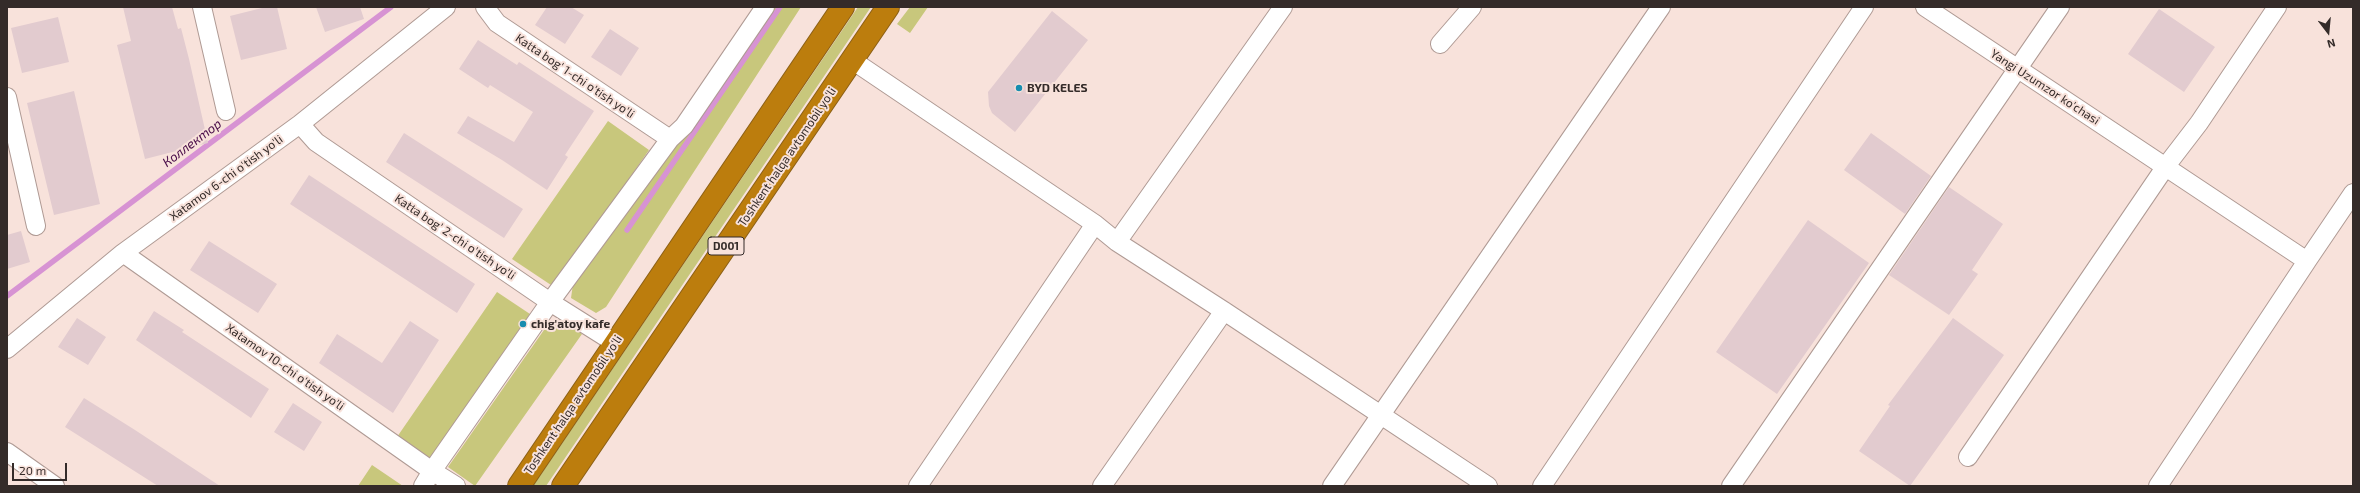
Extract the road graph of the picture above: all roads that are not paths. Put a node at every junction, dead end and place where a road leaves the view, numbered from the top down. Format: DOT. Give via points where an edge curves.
graph roads {
  1 [pos="202,7"];
  2 [pos="446,7"];
  3 [pos="485,7"];
  4 [pos="765,7"];
  5 [pos="843,7"];
  6 [pos="888,7"];
  7 [pos="1283,7"];
  8 [pos="1472,7"];
  9 [pos="1661,7"];
  10 [pos="1864,7"];
  11 [pos="1925,7"];
  12 [pos="2060,7"];
  13 [pos="2277,7"];
  14 [pos="1440,44"];
  15 [pos="852,60"];
  16 [pos="2017,69"];
  17 [pos="7,96"];
  18 [pos="226,110"];
  19 [pos="300,124"];
  20 [pos="670,139"];
  21 [pos="2166,166"];
  22 [pos="2353,193"];
  23 [pos="1095,224"];
  24 [pos="36,226"];
  25 [pos="1117,242"];
  26 [pos="123,253"];
  27 [pos="2307,260"];
  28 [pos="550,302"];
  29 [pos="1224,311"];
  30 [pos="615,343"];
  31 [pos="7,348"];
  32 [pos="1379,415"];
  33 [pos="7,452"];
  34 [pos="1968,457"];
  35 [pos="428,479"];
  36 [pos="55,486"];
  37 [pos="456,486"];
  38 [pos="518,486"];
  39 [pos="564,486"];
  40 [pos="918,486"];
  41 [pos="1102,486"];
  42 [pos="1332,486"];
  43 [pos="1488,486"];
  44 [pos="1542,486"];
  45 [pos="1731,486"];
  46 [pos="2158,486"];
  1 -- 18 [label="street"];
  2 -- 19 [label="street, Xatamov 6-chi o'tish yo'li"];
  3 -- 20 [label="street, Katta bog' 1-chi o'tish yo'li" via="497,23"];
  4 -- 20 [label="street" via="684,126"];
  5 -- 30 [label="highway, Toshkent halqa avtomobil yo'li / D001"];
  6 -- 15 [label="highway, Toshkent halqa avtomobil yo'li / D001"];
  7 -- 25 [label="street"];
  8 -- 14 [label="street"];
  9 -- 32 [label="street"];
  10 -- 44 [label="street"];
  11 -- 16 [label="street, Yangi Uzumzor ko'chasi"];
  12 -- 16 [label="street"];
  13 -- 21 [label="street" via="2199,123"];
  15 -- 23 [label="street"];
  15 -- 39 [label="highway, Toshkent halqa avtomobil yo'li / D001"];
  16 -- 21 [label="street, Yangi Uzumzor ko'chasi"];
  16 -- 45 [label="street"];
  17 -- 24 [label="street"];
  19 -- 26 [label="street, Xatamov 6-chi o'tish yo'li"];
  19 -- 28 [label="street, Katta bog' 2-chi o'tish yo'li" via="316,142"];
  20 -- 28 [label="street"];
  21 -- 27 [label="street, Yangi Uzumzor ko'chasi"];
  21 -- 34 [label="street"];
  22 -- 27 [label="street"];
  23 -- 25 [label="street"];
  23 -- 40 [label="street"];
  25 -- 29 [label="street"];
  26 -- 31 [label="street, Xatamov 6-chi o'tish yo'li"];
  26 -- 35 [label="street, Xatamov 10-chi o'tish yo'li"];
  27 -- 46 [label="street"];
  28 -- 30 [label="street, Katta bog' 2-chi o'tish yo'li"];
  28 -- 35 [label="street"];
  29 -- 32 [label="street"];
  29 -- 41 [label="street"];
  30 -- 38 [label="highway, Toshkent halqa avtomobil yo'li / D001"];
  32 -- 42 [label="street"];
  32 -- 43 [label="street"];
  33 -- 36 [label="street"];
  35 -- 37 [label="street, Xatamov 10-chi o'tish yo'li"];
}
